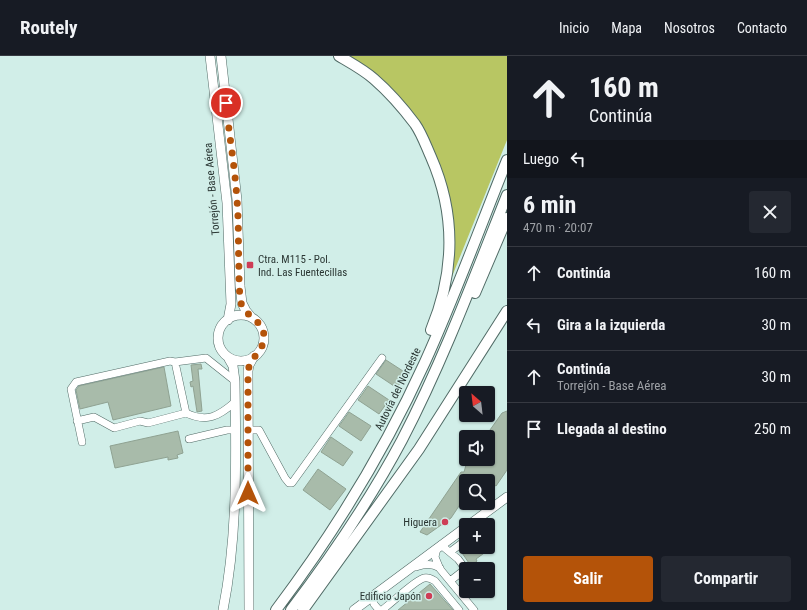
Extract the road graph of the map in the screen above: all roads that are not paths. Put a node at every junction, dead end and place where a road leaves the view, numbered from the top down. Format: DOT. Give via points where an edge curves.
graph roads {
  1 [pos="210,56"];
  2 [pos="221,56"];
  3 [pos="339,56"];
  4 [pos="507,160"];
  5 [pos="507,195"];
  6 [pos="507,218"];
  7 [pos="507,311"];
  8 [pos="251,317"];
  9 [pos="228,320"];
  10 [pos="448,344"];
  11 [pos="254,356"];
  12 [pos="382,358"];
  13 [pos="230,359"];
  14 [pos="175,362"];
  15 [pos="235,381"];
  16 [pos="235,402"];
  17 [pos="186,413"];
  18 [pos="78,421"];
  19 [pos="235,430"];
  20 [pos="248,430"];
  21 [pos="390,434"];
  22 [pos="190,439"];
  23 [pos="82,442"];
  24 [pos="507,493"];
  25 [pos="507,497"];
  26 [pos="479,518"];
  27 [pos="459,533"];
  28 [pos="459,545"];
  29 [pos="439,547"];
  30 [pos="450,552"];
  31 [pos="440,569"];
  32 [pos="406,570"];
  33 [pos="450,581"];
  34 [pos="372,597"];
  35 [pos="223,610"];
  36 [pos="249,610"];
  37 [pos="276,610"];
  38 [pos="291,610"];
  39 [pos="303,610"];
  40 [pos="355,610"];
  41 [pos="381,610"];
  42 [pos="459,610"];
  43 [pos="474,610"];
  1 -- 9 [label="main road, Torrejón - Base Aérea" via="227,203 231,304"];
  2 -- 8 [label="main road, Torrejón - Base Aérea" via="237,200 240,286 242,303"];
  3 -- 21 [label="highway" via="374,78 415,125 438,174 450,232 449,267 445,289"];
  4 -- 21 [label="highway, Autovía del Nordeste" via="425,362"];
  5 -- 10 [label="highway"];
  6 -- 10 [label="highway" via="472,300"];
  7 -- 39 [label="highway" via="419,449"];
  8 -- 9 [label="main road" via="239,315"];
  8 -- 11 [label="main road" via="260,323 264,334 262,346"];
  9 -- 13 [label="main road" via="221,326 218,335 220,348"];
  10 -- 38 [label="highway" via="402,440 362,509"];
  11 -- 13 [label="main road" via="240,361"];
  11 -- 20 [label="main road" via="248,371"];
  12 -- 20 [label="street" via="292,483 285,478 259,430"];
  13 -- 15 [label="main road"];
  14 -- 15 [label="street" via="206,358"];
  14 -- 17 [label="street"];
  14 -- 18 [label="street" via="76,382 71,389"];
  15 -- 16 [label="main road"];
  16 -- 17 [label="street" via="219,415 207,418 195,418"];
  16 -- 19 [label="main road"];
  17 -- 18 [label="street" via="148,423 140,421 114,428 94,417"];
  18 -- 23 [label="street"];
  19 -- 22 [label="street"];
  19 -- 35 [label="main road" via="231,556"];
  20 -- 36 [label="main road"];
  21 -- 37 [label="highway, Autovía del Nordeste" via="350,502"];
  24 -- 29 [label="street" via="446,537"];
  25 -- 26 [label="main road"];
  27 -- 29 [label="main road"];
  28 -- 30 [label="street"];
  29 -- 30 [label="street"];
  29 -- 31 [label="street" via="435,557"];
  29 -- 32 [label="main road"];
  30 -- 33 [label="street" via="464,567 463,571"];
  31 -- 32 [label="street" via="428,564"];
  31 -- 33 [label="street"];
  32 -- 34 [label="main road"];
  33 -- 43 [label="street"];
  34 -- 40 [label="main road"];
  34 -- 41 [label="street" via="374,604"];
  41 -- 42 [label="street" via="417,581 427,578 435,581"];
}
